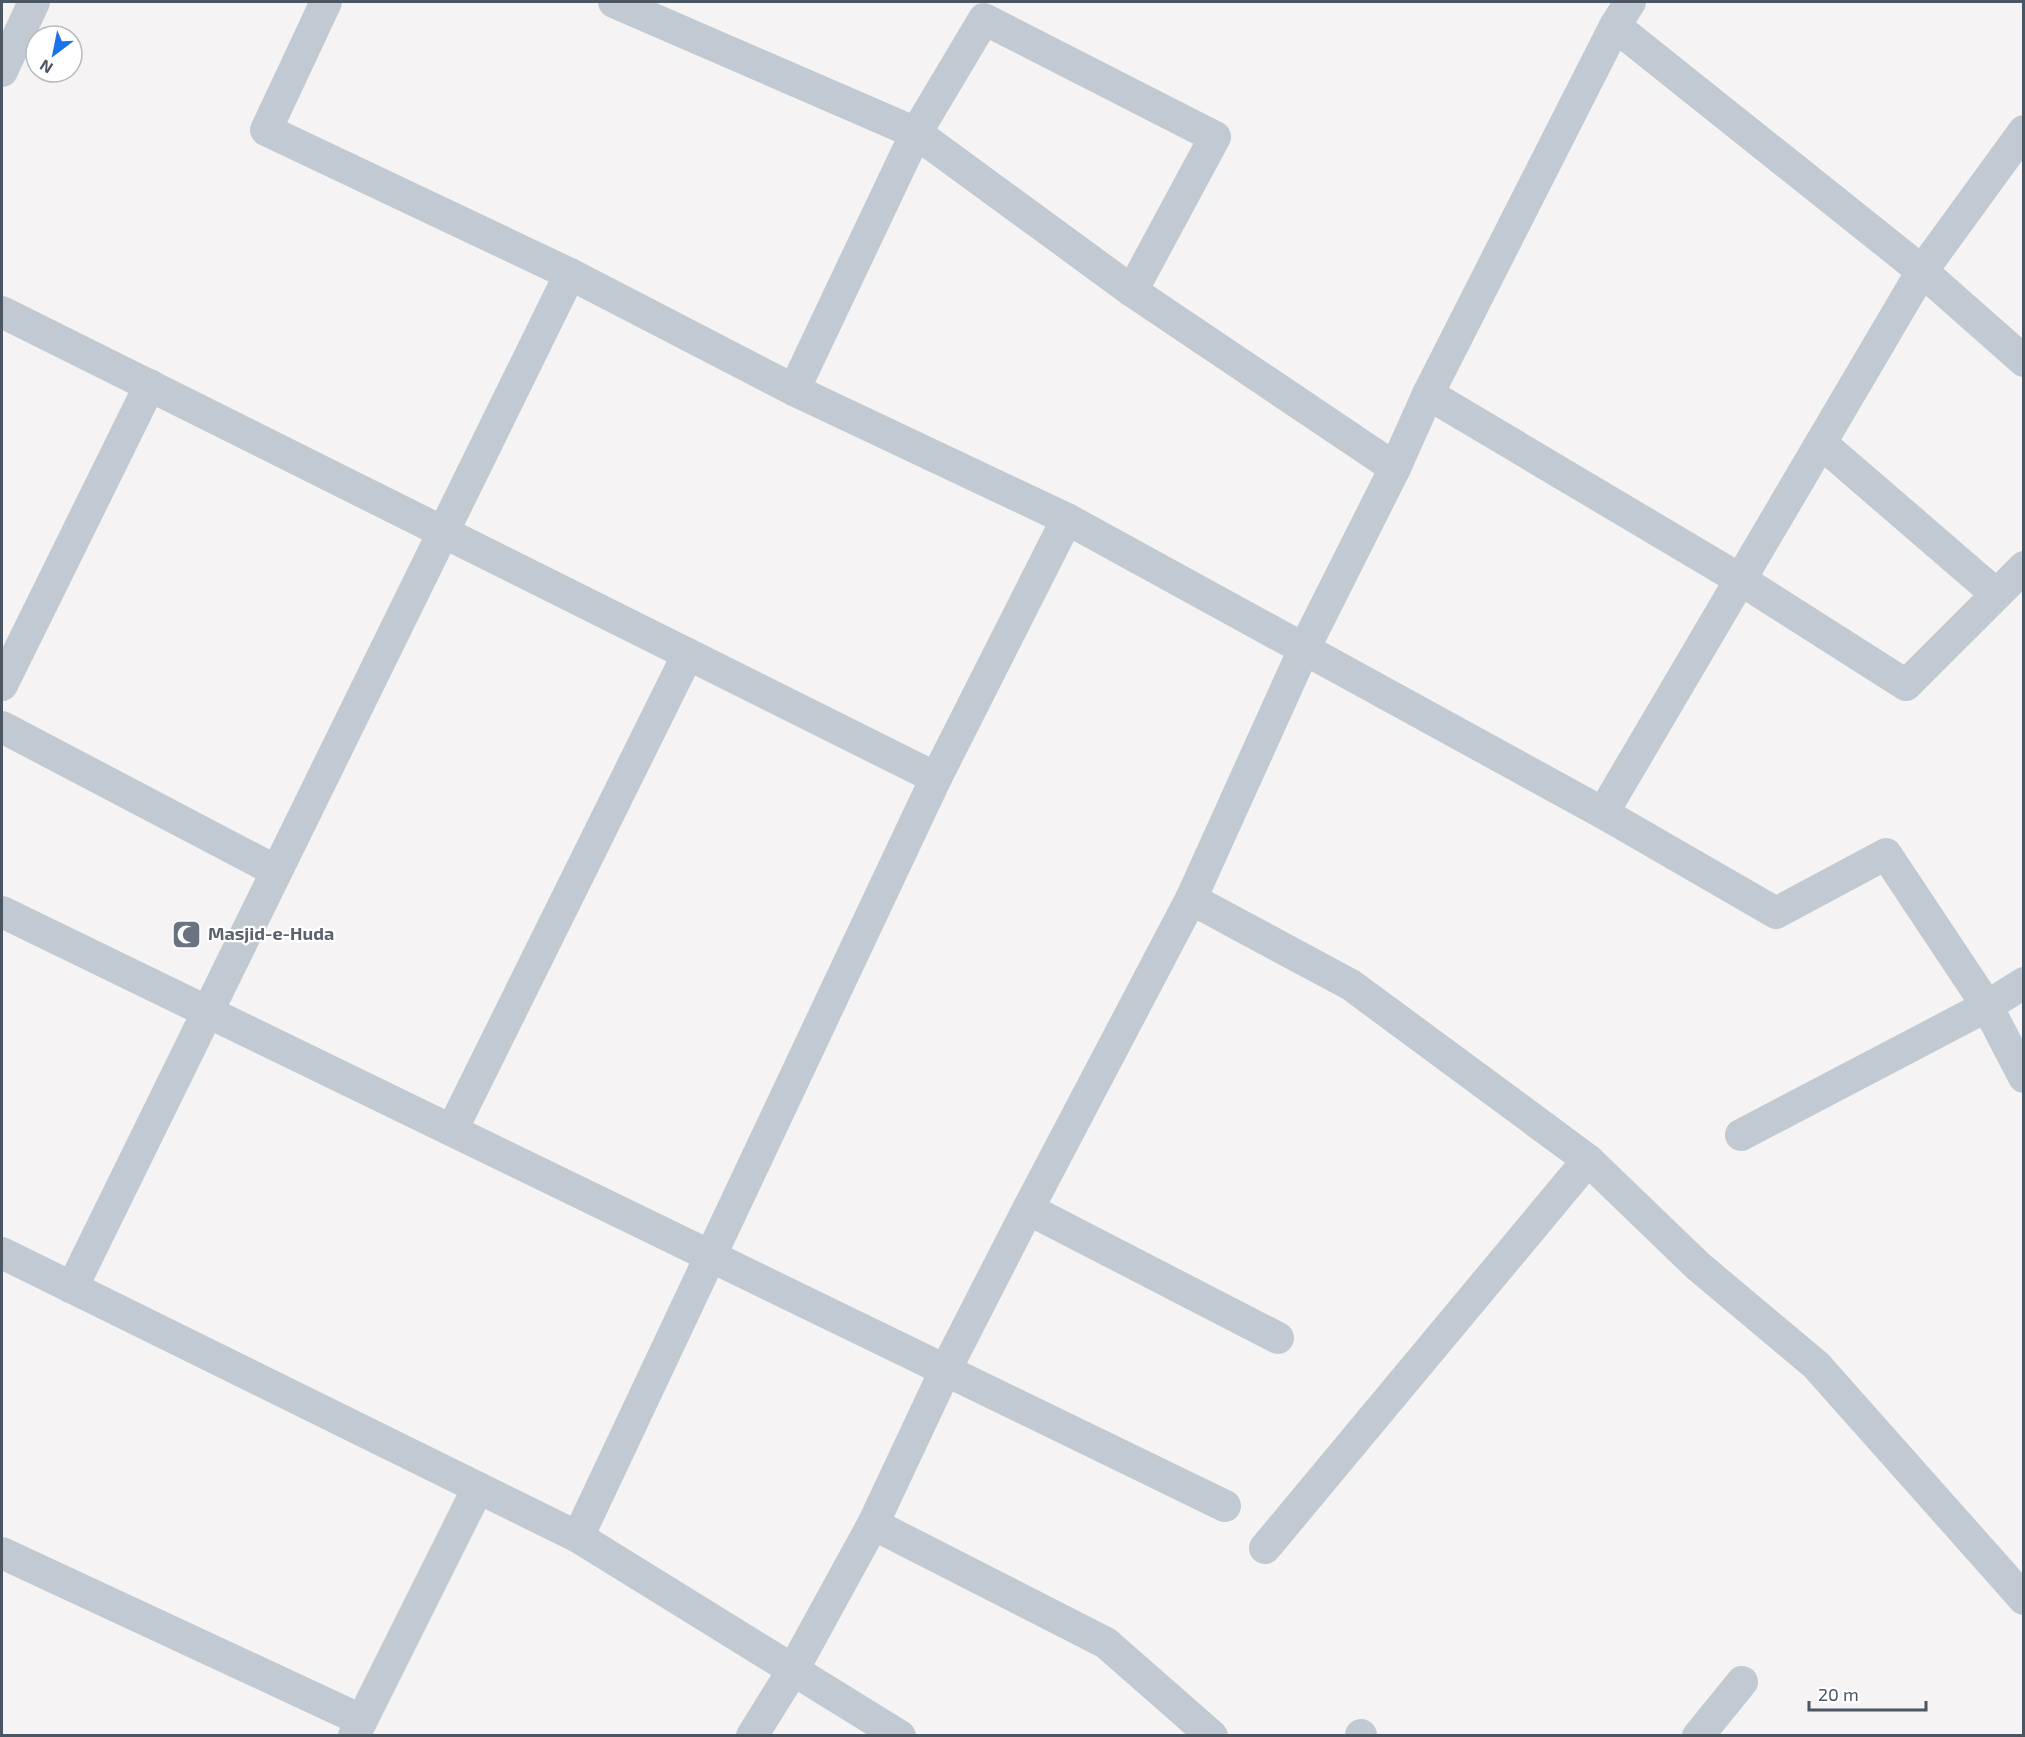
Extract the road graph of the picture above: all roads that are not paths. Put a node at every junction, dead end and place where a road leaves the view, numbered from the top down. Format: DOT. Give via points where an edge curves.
graph roads {
  1 [pos="34,2"];
  2 [pos="326,2"];
  3 [pos="614,2"];
  4 [pos="1622,14"];
  5 [pos="2,71"];
  6 [pos="2024,131"];
  7 [pos="916,133"];
  8 [pos="1922,271"];
  9 [pos="570,274"];
  10 [pos="1132,291"];
  11 [pos="2,312"];
  12 [pos="2024,361"];
  13 [pos="150,385"];
  14 [pos="794,390"];
  15 [pos="1428,394"];
  16 [pos="1821,443"];
  17 [pos="1395,468"];
  18 [pos="1067,519"];
  19 [pos="443,532"];
  20 [pos="2024,567"];
  21 [pos="1741,580"];
  22 [pos="1996,594"];
  23 [pos="1305,647"];
  24 [pos="688,654"];
  25 [pos="2,685"];
  26 [pos="2,727"];
  27 [pos="936,778"];
  28 [pos="1603,813"];
  29 [pos="276,871"];
  30 [pos="1191,899"];
  31 [pos="2,912"];
  32 [pos="2024,983"];
  33 [pos="1987,1006"];
  34 [pos="207,1012"];
  35 [pos="2024,1077"];
  36 [pos="452,1130"];
  37 [pos="1741,1135"];
  38 [pos="1588,1160"];
  39 [pos="1028,1209"];
  40 [pos="2,1253"];
  41 [pos="712,1257"];
  42 [pos="72,1288"];
  43 [pos="1278,1338"];
  44 [pos="945,1371"];
  45 [pos="478,1488"];
  46 [pos="1225,1506"];
  47 [pos="873,1524"];
  48 [pos="578,1537"];
  49 [pos="1265,1548"];
  50 [pos="2,1553"];
  51 [pos="2024,1599"];
  52 [pos="793,1670"];
  53 [pos="1742,1682"];
  54 [pos="357,1728"];
  55 [pos="752,1736"];
  56 [pos="900,1736"];
  57 [pos="1212,1736"];
  58 [pos="1698,1736"];
  1 -- 5 [label="street"];
  2 -- 9 [label="street" via="266,130"];
  3 -- 7 [label="street"];
  4 -- 8 [label="street"];
  4 -- 15 [label="street"];
  6 -- 8 [label="street"];
  7 -- 10 [label="street"];
  7 -- 10 [label="street" via="984,19 1215,137"];
  7 -- 14 [label="street"];
  8 -- 12 [label="street"];
  8 -- 16 [label="street"];
  9 -- 14 [label="street"];
  9 -- 19 [label="street"];
  10 -- 17 [label="street"];
  11 -- 13 [label="street"];
  13 -- 19 [label="street"];
  13 -- 25 [label="street"];
  14 -- 18 [label="street"];
  15 -- 17 [label="street"];
  15 -- 21 [label="street"];
  16 -- 21 [label="street"];
  16 -- 22 [label="street"];
  17 -- 23 [label="street"];
  18 -- 23 [label="street"];
  18 -- 27 [label="street"];
  19 -- 24 [label="street"];
  19 -- 29 [label="street"];
  20 -- 22 [label="street"];
  21 -- 22 [label="street" via="1906,685"];
  21 -- 28 [label="street"];
  23 -- 28 [label="street"];
  23 -- 30 [label="street"];
  24 -- 27 [label="street"];
  24 -- 36 [label="street"];
  26 -- 29 [label="street"];
  27 -- 41 [label="street"];
  28 -- 33 [label="street" via="1776,913 1886,854"];
  29 -- 34 [label="street"];
  30 -- 38 [label="street" via="1351,985"];
  30 -- 39 [label="street"];
  31 -- 34 [label="street"];
  32 -- 33 [label="street"];
  33 -- 35 [label="street"];
  33 -- 37 [label="street"];
  34 -- 36 [label="street"];
  34 -- 42 [label="street"];
  36 -- 41 [label="street"];
  38 -- 49 [label="street"];
  38 -- 51 [label="street" via="1698,1266 1816,1365"];
  39 -- 43 [label="street"];
  39 -- 44 [label="street"];
  40 -- 42 [label="street"];
  41 -- 44 [label="street"];
  41 -- 48 [label="street"];
  42 -- 45 [label="street"];
  44 -- 46 [label="street"];
  44 -- 47 [label="street"];
  45 -- 48 [label="street"];
  45 -- 54 [label="street"];
  47 -- 52 [label="street"];
  47 -- 57 [label="street" via="1106,1643"];
  48 -- 52 [label="street"];
  50 -- 54 [label="street"];
  52 -- 55 [label="street"];
  52 -- 56 [label="street"];
  53 -- 58 [label="street"];
}
